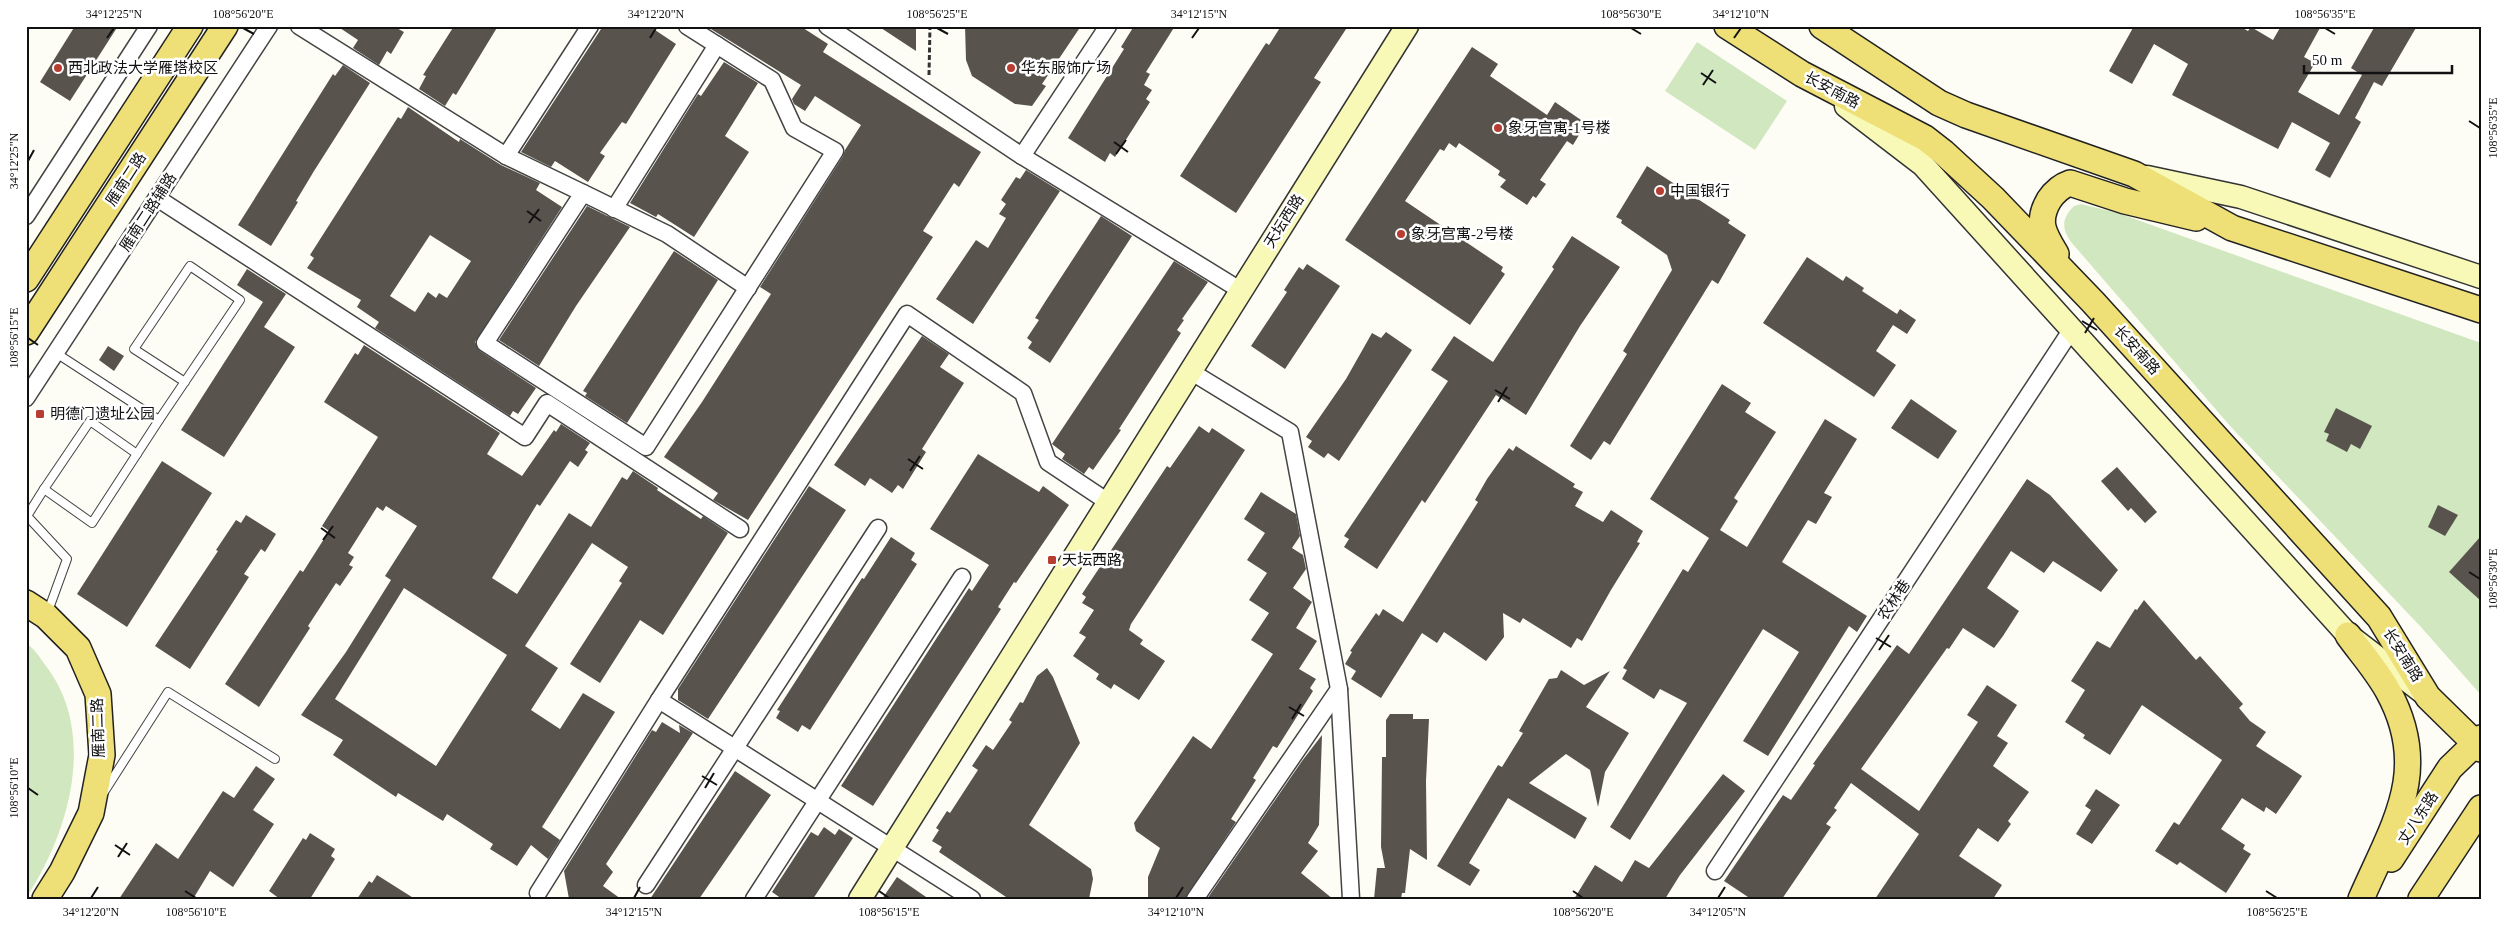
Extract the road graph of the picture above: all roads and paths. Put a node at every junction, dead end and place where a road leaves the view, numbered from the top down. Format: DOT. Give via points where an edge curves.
graph roads {
  1 [pos="149,26"];
  2 [pos="190,26"];
  3 [pos="225,26"];
  4 [pos="269,26"];
  5 [pos="299,26"];
  6 [pos="590,26"];
  7 [pos="687,26"];
  8 [pos="827,26"];
  9 [pos="930,26"];
  10 [pos="1108,26"];
  11 [pos="1407,26"];
  12 [pos="1727,26"];
  13 [pos="1822,26"];
  14 [pos="717,45"];
  15 [pos="1802,74"];
  16 [pos="929,93"];
  17 [pos="506,156"];
  18 [pos="1022,156"];
  19 [pos="2132,174"];
  20 [pos="582,193"];
  21 [pos="157,198"];
  22 [pos="614,209"];
  23 [pos="26,216"];
  24 [pos="2232,228"];
  25 [pos="2068,276"];
  26 [pos="2481,277"];
  27 [pos="26,280"];
  28 [pos="748,288"];
  29 [pos="1240,290"];
  30 [pos="2481,310"];
  31 [pos="2072,329"];
  32 [pos="26,332"];
  33 [pos="56,353"];
  34 [pos="1190,371"];
  35 [pos="185,382"];
  36 [pos="26,398"];
  37 [pos="159,420"];
  38 [pos="138,454"];
  39 [pos="44,489"];
  40 [pos="1108,502"];
  41 [pos="878,528"];
  42 [pos="740,529"];
  43 [pos="962,577"];
  44 [pos="36,610"];
  45 [pos="2348,635"];
  46 [pos="1339,689"];
  47 [pos="2428,697"];
  48 [pos="659,700"];
  49 [pos="2480,744"];
  50 [pos="735,747"];
  51 [pos="275,759"];
  52 [pos="818,799"];
  53 [pos="2481,808"];
  54 [pos="91,813"];
  55 [pos="892,846"];
  56 [pos="1714,871"];
  57 [pos="646,885"];
  58 [pos="538,893"];
  59 [pos="45,899"];
  60 [pos="754,899"];
  61 [pos="860,899"];
  62 [pos="972,899"];
  63 [pos="1195,899"];
  64 [pos="1351,899"];
  65 [pos="2361,899"];
  66 [pos="2366,899"];
  67 [pos="2421,899"];
  1 -- 23 [label="street"];
  2 -- 27 [label="main road, 雁南二路"];
  3 -- 32 [label="main road, 雁南二路"];
  4 -- 21 [label="street, 雁南二路辅路"];
  5 -- 17 [label="street"];
  6 -- 17 [label="street"];
  7 -- 14 [label="street"];
  8 -- 16 [label="street"];
  9 -- 16 [label="path"];
  10 -- 18 [label="street"];
  11 -- 29 [label="main road, 天坛西路"];
  12 -- 15 [label="main road, 长安南路"];
  13 -- 19 [label="main road" via="1939,103"];
  14 -- 22 [label="street"];
  14 -- 28 [label="street" via="772,80 794,128 835,151"];
  15 -- 25 [label="main road, 长安南路" via="1904,125 1937,147 1993,198"];
  15 -- 31 [label="main road" via="1923,165"];
  16 -- 18 [label="street"];
  17 -- 20 [label="street"];
  18 -- 29 [label="street"];
  19 -- 24 [label="main road"];
  19 -- 26 [label="main road" via="2241,197"];
  20 -- 22 [label="street"];
  20 -- 28 [label="street" via="485,343 646,447"];
  21 -- 33 [label="street, 雁南二路辅路"];
  21 -- 42 [label="street" via="525,437 547,403"];
  22 -- 28 [label="street" via="667,234"];
  24 -- 25 [label="main road" via="2125,201 2079,185 2063,185 2051,197 2041,218 2046,238"];
  24 -- 30 [label="main road"];
  25 -- 47 [label="main road, 长安南路" via="2379,617"];
  29 -- 34 [label="main road, 天坛西路"];
  31 -- 45 [label="main road"];
  31 -- 56 [label="street, 农林巷"];
  33 -- 36 [label="street, 雁南二路辅路"];
  33 -- 37 [label="lane"];
  34 -- 40 [label="main road, 天坛西路"];
  34 -- 46 [label="street" via="1290,432"];
  35 -- 35 [label="lane" via="240,300 190,266 134,349"];
  35 -- 37 [label="lane"];
  37 -- 38 [label="lane"];
  38 -- 39 [label="lane" via="90,422"];
  38 -- 39 [label="lane" via="92,523"];
  39 -- 44 [label="lane" via="26,516 67,559"];
  40 -- 48 [label="street" via="1048,462 1023,393 907,314"];
  40 -- 55 [label="main road, 天坛西路"];
  41 -- 50 [label="street"];
  43 -- 52 [label="street"];
  44 -- 54 [label="main road, 雁南二路" via="78,648 98,694 102,755"];
  45 -- 47 [label="main road"];
  45 -- 65 [label="main road" via="2393,701 2403,729 2408,758 2402,804"];
  46 -- 63 [label="street"];
  46 -- 64 [label="street"];
  47 -- 49 [label="main road, 长安南路"];
  48 -- 50 [label="street"];
  48 -- 58 [label="street"];
  49 -- 66 [label="main road, 丈八东路" via="2450,768"];
  50 -- 52 [label="street"];
  50 -- 57 [label="street"];
  51 -- 54 [label="lane" via="168,692"];
  52 -- 55 [label="street"];
  52 -- 60 [label="street"];
  53 -- 67 [label="main road"];
  54 -- 59 [label="main road, 雁南二路"];
  55 -- 61 [label="main road, 天坛西路"];
  55 -- 62 [label="street"];
}
